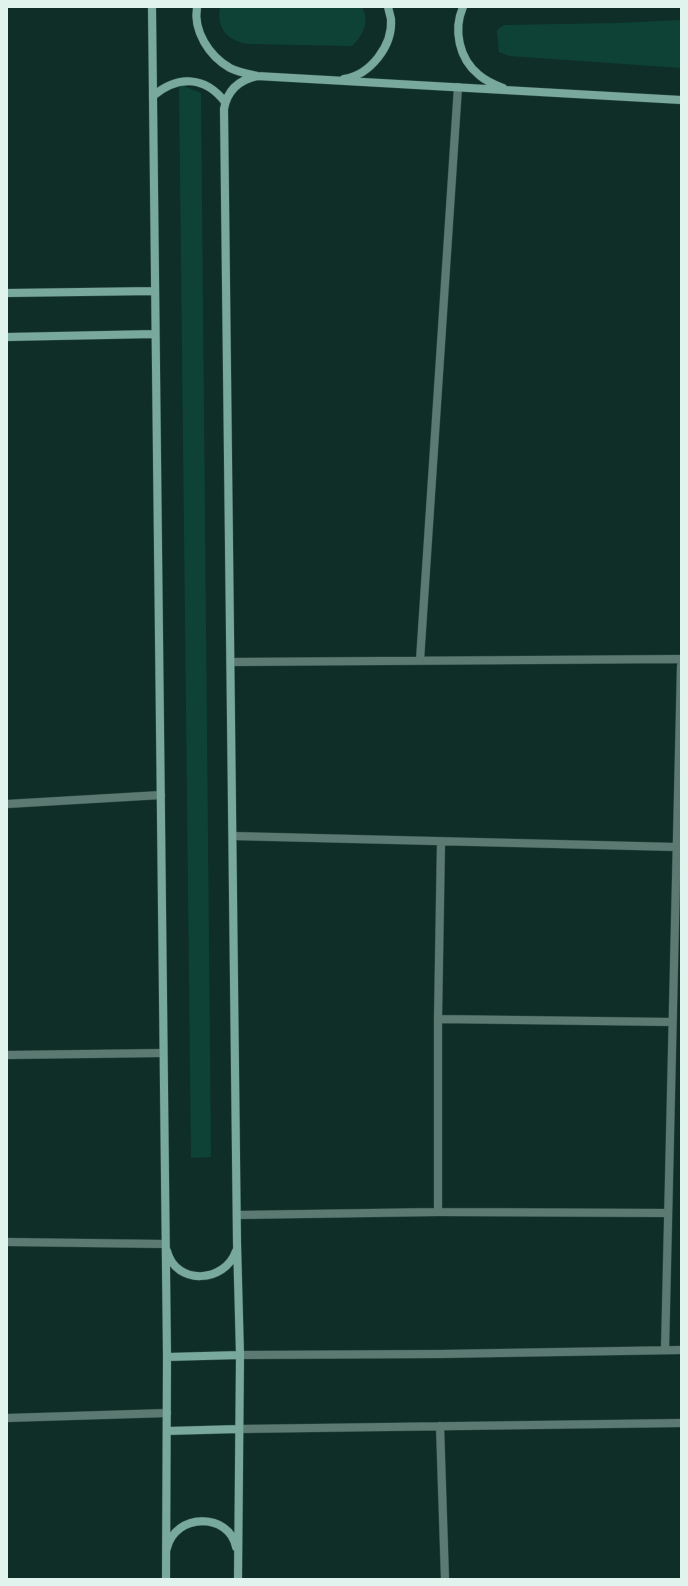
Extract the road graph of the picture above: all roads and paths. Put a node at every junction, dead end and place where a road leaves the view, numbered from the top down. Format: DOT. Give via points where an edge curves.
graph roads {
  1 [pos="152,7"];
  2 [pos="197,7"];
  3 [pos="388,7"];
  4 [pos="463,7"];
  5 [pos="257,76"];
  6 [pos="331,81"];
  7 [pos="458,88"];
  8 [pos="511,91"];
  9 [pos="153,96"];
  10 [pos="681,100"];
  11 [pos="225,102"];
  12 [pos="155,291"];
  13 [pos="7,293"];
  14 [pos="155,334"];
  15 [pos="7,337"];
  16 [pos="681,658"];
  17 [pos="420,660"];
  18 [pos="231,662"];
  19 [pos="681,666"];
  20 [pos="161,795"];
  21 [pos="7,804"];
  22 [pos="233,836"];
  23 [pos="441,842"];
  24 [pos="676,848"];
  25 [pos="678,864"];
  26 [pos="438,1019"];
  27 [pos="672,1022"];
  28 [pos="163,1053"];
  29 [pos="7,1055"];
  30 [pos="438,1212"];
  31 [pos="667,1213"];
  32 [pos="237,1215"];
  33 [pos="7,1242"];
  34 [pos="237,1242"];
  35 [pos="166,1244"];
  36 [pos="665,1350"];
  37 [pos="681,1350"];
  38 [pos="240,1355"];
  39 [pos="167,1357"];
  40 [pos="167,1414"];
  41 [pos="7,1418"];
  42 [pos="681,1423"];
  43 [pos="440,1426"];
  44 [pos="239,1429"];
  45 [pos="167,1431"];
  46 [pos="165,1554"];
  47 [pos="238,1554"];
  48 [pos="166,1579"];
  49 [pos="238,1579"];
  50 [pos="445,1579"];
  1 -- 9 [label="main road"];
  2 -- 5 [label="main road" via="197,24 208,49 230,68"];
  3 -- 6 [label="main road" via="391,20 388,40 378,58 364,71 350,78"];
  4 -- 8 [label="main road" via="459,16 458,35 462,53 479,75"];
  5 -- 6 [label="main road"];
  5 -- 11 [label="main road" via="235,86"];
  6 -- 7 [label="main road"];
  7 -- 8 [label="main road"];
  7 -- 17 [label="street"];
  8 -- 10 [label="main road"];
  9 -- 11 [label="main road" via="162,88 187,81 210,88"];
  9 -- 12 [label="main road"];
  11 -- 18 [label="main road"];
  12 -- 13 [label="main road"];
  12 -- 14 [label="main road"];
  14 -- 15 [label="main road"];
  14 -- 20 [label="main road"];
  16 -- 17 [label="street"];
  17 -- 18 [label="street"];
  18 -- 22 [label="main road"];
  19 -- 24 [label="street"];
  20 -- 21 [label="street"];
  20 -- 28 [label="main road"];
  22 -- 23 [label="street"];
  22 -- 32 [label="main road"];
  23 -- 24 [label="street"];
  23 -- 26 [label="street"];
  24 -- 25 [label="street"];
  25 -- 27 [label="street"];
  26 -- 27 [label="street"];
  26 -- 30 [label="street"];
  27 -- 31 [label="street"];
  28 -- 29 [label="street"];
  28 -- 35 [label="main road"];
  30 -- 31 [label="street"];
  30 -- 32 [label="street"];
  31 -- 36 [label="street"];
  32 -- 34 [label="main road"];
  33 -- 35 [label="street"];
  34 -- 35 [label="main road" via="231,1261 224,1268 207,1276 192,1275 179,1269 172,1262"];
  34 -- 38 [label="main road"];
  35 -- 39 [label="main road"];
  36 -- 37 [label="street"];
  36 -- 38 [label="street"];
  38 -- 39 [label="main road"];
  38 -- 44 [label="main road"];
  39 -- 40 [label="main road"];
  40 -- 41 [label="street"];
  40 -- 45 [label="main road"];
  42 -- 43 [label="street"];
  43 -- 44 [label="street"];
  43 -- 50 [label="street"];
  44 -- 45 [label="main road"];
  44 -- 47 [label="main road"];
  45 -- 46 [label="main road"];
  46 -- 47 [label="main road" via="172,1536 179,1529 187,1524 207,1521 220,1526 231,1536"];
  46 -- 48 [label="main road"];
  47 -- 49 [label="main road"];
}
